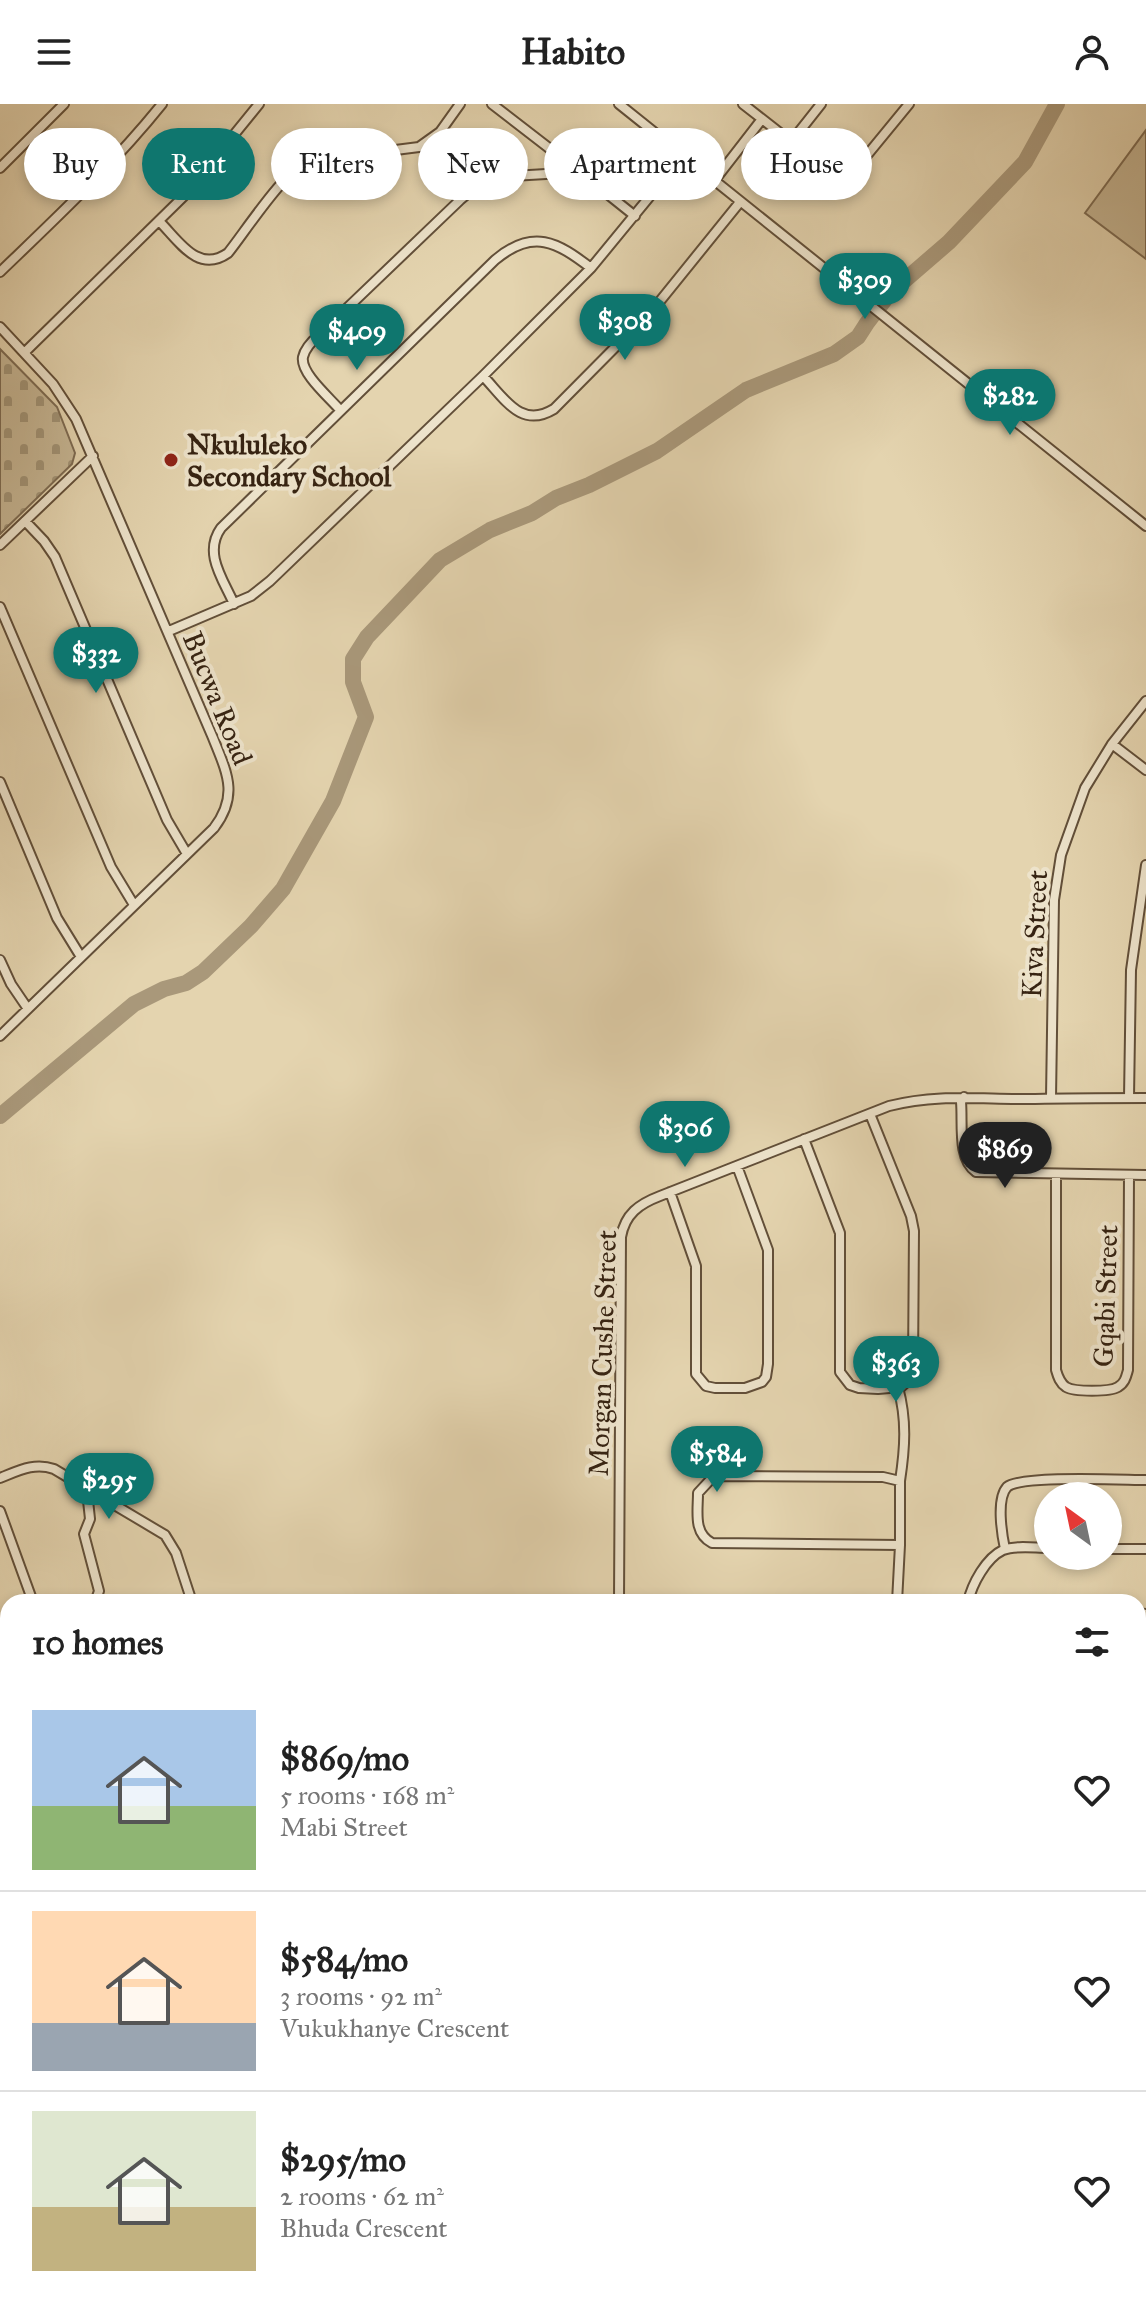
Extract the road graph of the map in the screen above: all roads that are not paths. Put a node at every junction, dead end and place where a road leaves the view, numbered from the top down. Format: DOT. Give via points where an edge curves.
graph roads {
  1 [pos="64,104"];
  2 [pos="162,104"];
  3 [pos="259,104"];
  4 [pos="460,104"];
  5 [pos="492,104"];
  6 [pos="619,104"];
  7 [pos="743,104"];
  8 [pos="821,104"];
  9 [pos="909,104"];
  10 [pos="762,119"];
  11 [pos="649,128"];
  12 [pos="773,128"];
  13 [pos="802,128"];
  14 [pos="544,144"];
  15 [pos="872,148"];
  16 [pos="725,167"];
  17 [pos="0,168"];
  18 [pos="544,174"];
  19 [pos="725,190"];
  20 [pos="615,200"];
  21 [pos="648,200"];
  22 [pos="740,202"];
  23 [pos="635,216"];
  24 [pos="159,221"];
  25 [pos="591,268"];
  26 [pos="0,272"];
  27 [pos="0,327"];
  28 [pos="25,352"];
  29 [pos="483,376"];
  30 [pos="340,410"];
  31 [pos="93,456"];
  32 [pos="25,521"];
  33 [pos="1146,526"];
  34 [pos="0,545"];
  35 [pos="234,604"];
  36 [pos="0,607"];
  37 [pos="169,631"];
  38 [pos="1146,701"];
  39 [pos="1112,744"];
  40 [pos="1146,770"];
  41 [pos="0,782"];
  42 [pos="187,854"];
  43 [pos="1146,865"];
  44 [pos="134,905"];
  45 [pos="81,957"];
  46 [pos="0,960"];
  47 [pos="28,1009"];
  48 [pos="0,1036"];
  49 [pos="964,1097"];
  50 [pos="1051,1098"];
  51 [pos="1129,1098"];
  52 [pos="1146,1098"];
  53 [pos="870,1114"];
  54 [pos="804,1139"];
  55 [pos="737,1166"];
  56 [pos="1056,1175"];
  57 [pos="1129,1175"];
  58 [pos="1146,1175"];
  59 [pos="670,1192"];
  60 [pos="898,1387"];
  61 [pos="0,1478"];
  62 [pos="1146,1480"];
  63 [pos="900,1481"];
  64 [pos="87,1491"];
  65 [pos="0,1511"];
  66 [pos="900,1545"];
  67 [pos="1034,1548"];
  68 [pos="1005,1549"];
  69 [pos="1122,1549"];
  70 [pos="1146,1549"];
  71 [pos="30,1594"];
  72 [pos="98,1594"];
  73 [pos="189,1594"];
  74 [pos="619,1594"];
  75 [pos="897,1594"];
  76 [pos="971,1594"];
  1 -- 17 [label="street"];
  2 -- 26 [label="street" via="99,177"];
  3 -- 24 [label="street"];
  4 -- 24 [label="street" via="440,132 419,147 299,165 218,260 194,256"];
  5 -- 14 [label="street"];
  6 -- 11 [label="street"];
  7 -- 10 [label="street"];
  8 -- 13 [label="street"];
  9 -- 15 [label="street"];
  10 -- 12 [label="street"];
  10 -- 16 [label="street"];
  18 -- 30 [label="street" via="485,179 306,350 304,366"];
  19 -- 22 [label="street"];
  20 -- 23 [label="street"];
  21 -- 23 [label="street"];
  22 -- 29 [label="street" via="656,306 554,409 539,417 523,414"];
  22 -- 33 [label="street"];
  23 -- 25 [label="street"];
  24 -- 28 [label="street"];
  25 -- 29 [label="street"];
  25 -- 30 [label="street" via="556,244 514,246"];
  27 -- 28 [label="street, Bucwa Road"];
  28 -- 31 [label="street, Bucwa Road" via="61,393"];
  29 -- 35 [label="street" via="270,581"];
  30 -- 35 [label="street" via="216,535 213,554"];
  31 -- 32 [label="street"];
  31 -- 37 [label="street, Bucwa Road"];
  32 -- 34 [label="street"];
  32 -- 42 [label="street" via="55,557 167,820"];
  35 -- 37 [label="street"];
  36 -- 44 [label="street" via="111,867"];
  37 -- 42 [label="street, Bucwa Road" via="229,784 223,817"];
  38 -- 39 [label="street, Kiva Street"];
  39 -- 40 [label="street"];
  39 -- 50 [label="street, Kiva Street" via="1085,788 1058,868"];
  41 -- 45 [label="street" via="57,918"];
  42 -- 44 [label="street, Bucwa Road"];
  43 -- 51 [label="street" via="1131,970"];
  44 -- 45 [label="street, Bucwa Road"];
  45 -- 47 [label="street, Bucwa Road"];
  46 -- 47 [label="street"];
  47 -- 48 [label="street, Bucwa Road"];
  49 -- 50 [label="street, Morgan Cushe Street"];
  49 -- 53 [label="street, Morgan Cushe Street" via="914,1099"];
  49 -- 56 [label="street" via="965,1154 972,1170"];
  50 -- 51 [label="street, Morgan Cushe Street"];
  51 -- 52 [label="street, Morgan Cushe Street"];
  53 -- 54 [label="street, Morgan Cushe Street"];
  53 -- 60 [label="street" via="914,1231 912,1377"];
  54 -- 55 [label="street, Morgan Cushe Street"];
  54 -- 60 [label="street" via="840,1233 840,1372 859,1388"];
  55 -- 59 [label="street, Morgan Cushe Street"];
  55 -- 59 [label="street" via="768,1250 768,1364 766,1377 755,1386 715,1388 696,1374 696,1266"];
  56 -- 57 [label="street"];
  56 -- 57 [label="street, Gqabi Street" via="1058,1376 1071,1389 1108,1390 1124,1382 1128,1370"];
  57 -- 58 [label="street"];
  59 -- 74 [label="street, Morgan Cushe Street" via="637,1207 621,1237"];
  60 -- 63 [label="street" via="906,1429"];
  61 -- 64 [label="street" via="44,1465"];
  62 -- 68 [label="street" via="1012,1484 1004,1493 1001,1512"];
  63 -- 66 [label="street"];
  63 -- 66 [label="street" via="716,1477 700,1488 698,1514 700,1534 712,1543"];
  64 -- 72 [label="street" via="90,1519 84,1534"];
  64 -- 73 [label="street" via="165,1535"];
  65 -- 71 [label="street"];
  66 -- 75 [label="street"];
  67 -- 68 [label="street"];
  68 -- 76 [label="street" via="980,1574"];
  69 -- 70 [label="street"];
}
